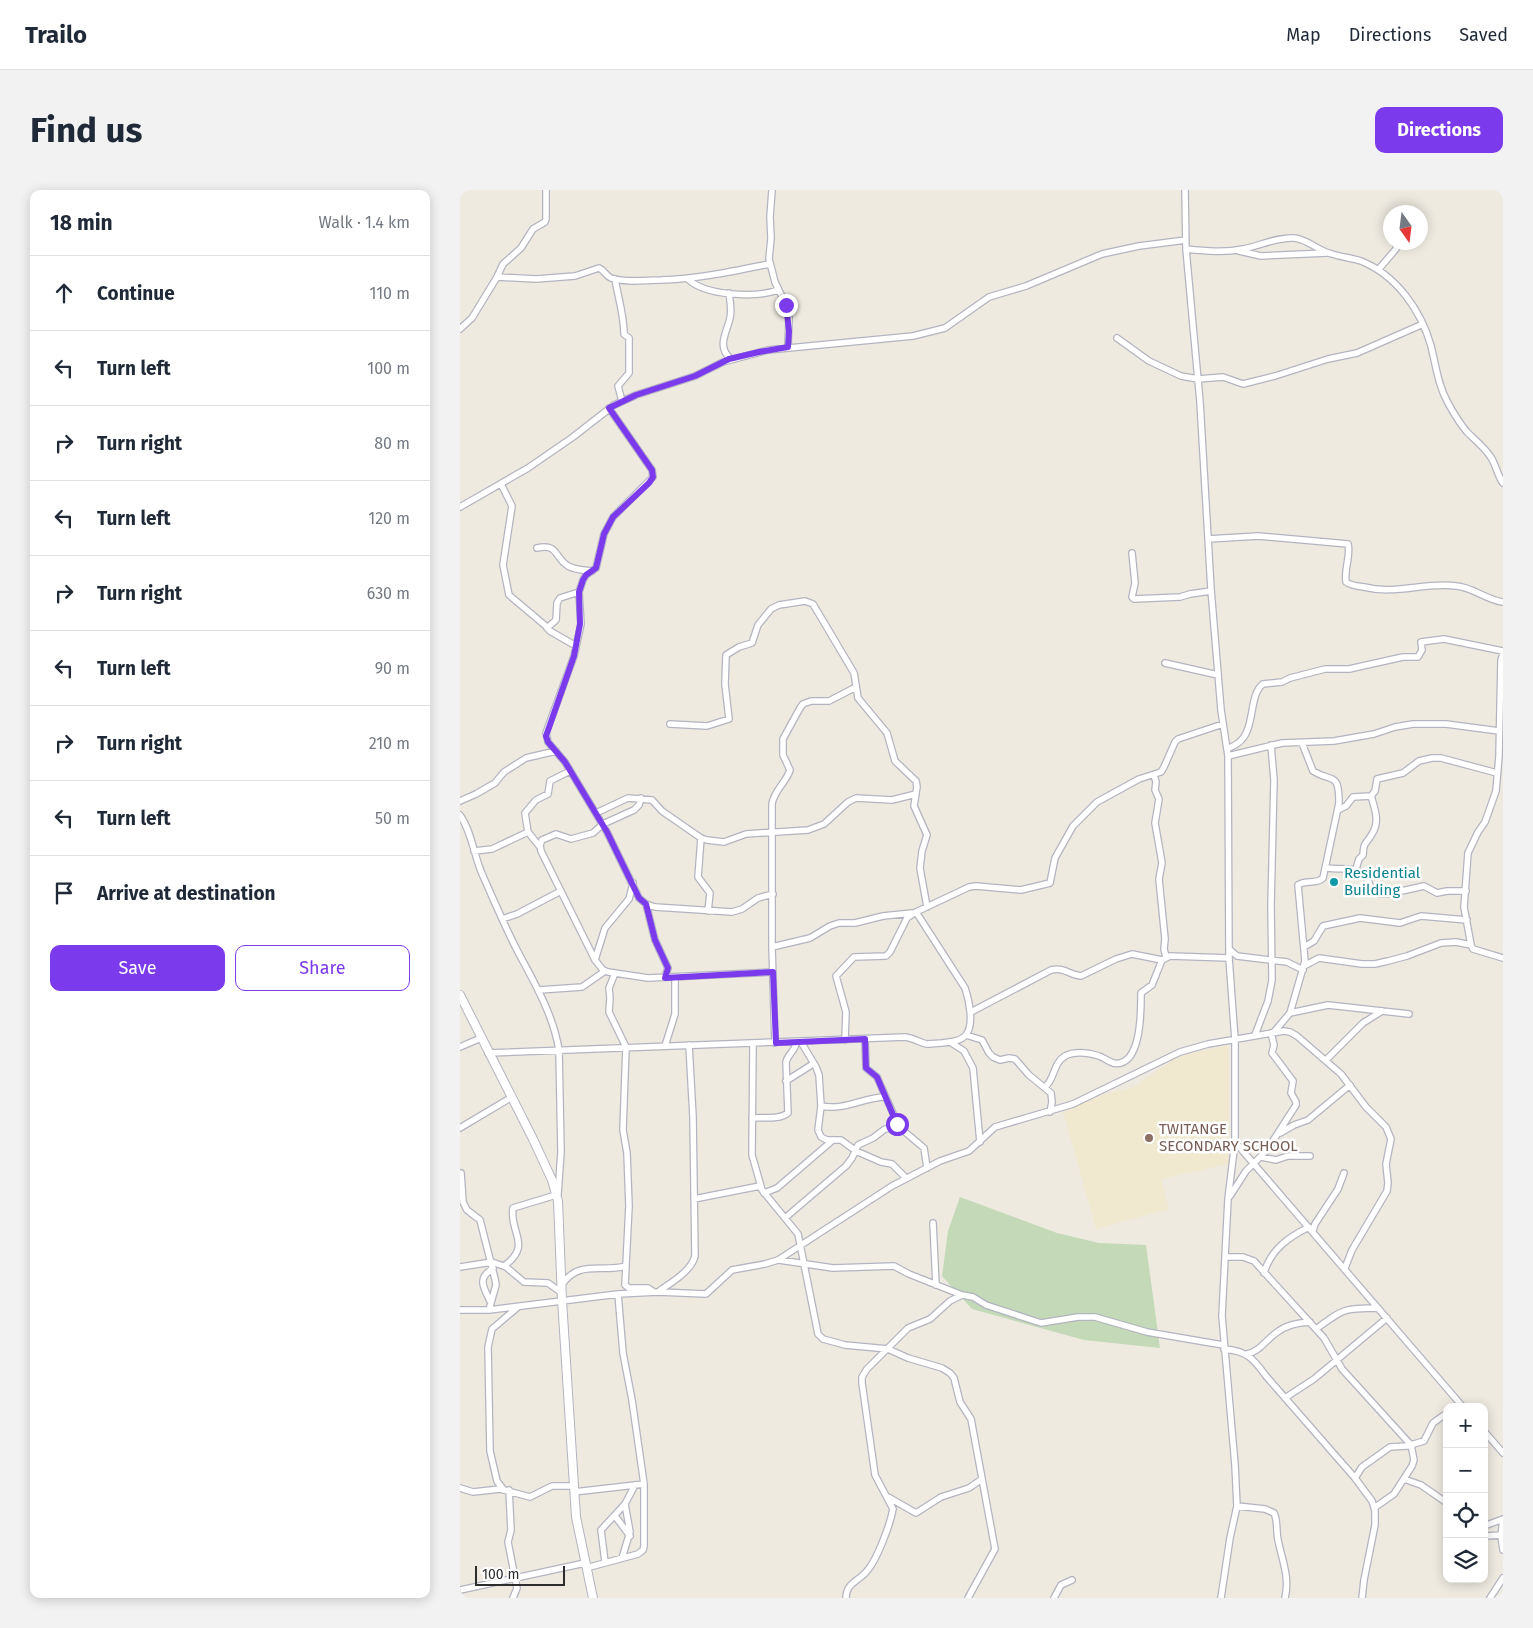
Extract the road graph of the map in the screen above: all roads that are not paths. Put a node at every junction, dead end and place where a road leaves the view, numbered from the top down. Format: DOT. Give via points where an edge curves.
graph roads {
  1 [pos="546,190"];
  2 [pos="772,190"];
  3 [pos="1185,190"];
  4 [pos="1186,240"];
  5 [pos="1186,248"];
  6 [pos="1236,250"];
  7 [pos="1394,250"];
  8 [pos="1327,253"];
  9 [pos="769,264"];
  10 [pos="1378,270"];
  11 [pos="497,277"];
  12 [pos="616,278"];
  13 [pos="688,279"];
  14 [pos="778,290"];
  15 [pos="729,293"];
  16 [pos="1423,324"];
  17 [pos="460,329"];
  18 [pos="1117,338"];
  19 [pos="788,347"];
  20 [pos="731,359"];
  21 [pos="1198,379"];
  22 [pos="622,401"];
  23 [pos="609,408"];
  24 [pos="1503,483"];
  25 [pos="501,484"];
  26 [pos="460,507"];
  27 [pos="1208,539"];
  28 [pos="537,548"];
  29 [pos="1132,553"];
  30 [pos="592,571"];
  31 [pos="1211,591"];
  32 [pos="579,592"];
  33 [pos="1503,602"];
  34 [pos="547,627"];
  35 [pos="576,646"];
  36 [pos="1503,652"];
  37 [pos="1166,663"];
  38 [pos="1218,675"];
  39 [pos="856,687"];
  40 [pos="670,724"];
  41 [pos="1223,724"];
  42 [pos="1499,731"];
  43 [pos="1302,743"];
  44 [pos="1271,745"];
  45 [pos="1227,749"];
  46 [pos="556,752"];
  47 [pos="1228,756"];
  48 [pos="570,771"];
  49 [pos="1497,773"];
  50 [pos="1154,775"];
  51 [pos="916,794"];
  52 [pos="1371,796"];
  53 [pos="641,798"];
  54 [pos="460,801"];
  55 [pos="1338,810"];
  56 [pos="596,813"];
  57 [pos="460,815"];
  58 [pos="603,824"];
  59 [pos="528,832"];
  60 [pos="773,832"];
  61 [pos="701,838"];
  62 [pos="540,847"];
  63 [pos="474,851"];
  64 [pos="1326,868"];
  65 [pos="1356,870"];
  66 [pos="632,884"];
  67 [pos="561,891"];
  68 [pos="1466,892"];
  69 [pos="772,894"];
  70 [pos="646,904"];
  71 [pos="926,907"];
  72 [pos="708,911"];
  73 [pos="915,912"];
  74 [pos="502,919"];
  75 [pos="1467,920"];
  76 [pos="1470,945"];
  77 [pos="772,947"];
  78 [pos="1304,947"];
  79 [pos="1229,949"];
  80 [pos="1229,958"];
  81 [pos="1503,958"];
  82 [pos="1164,959"];
  83 [pos="595,960"];
  84 [pos="1271,961"];
  85 [pos="1303,968"];
  86 [pos="605,971"];
  87 [pos="773,972"];
  88 [pos="615,973"];
  89 [pos="675,977"];
  90 [pos="665,978"];
  91 [pos="539,990"];
  92 [pos="460,995"];
  93 [pos="1382,1011"];
  94 [pos="971,1012"];
  95 [pos="1290,1013"];
  96 [pos="1409,1014"];
  97 [pos="1272,1032"];
  98 [pos="966,1035"];
  99 [pos="1255,1035"];
  100 [pos="481,1038"];
  101 [pos="865,1039"];
  102 [pos="845,1040"];
  103 [pos="1235,1040"];
  104 [pos="799,1042"];
  105 [pos="950,1042"];
  106 [pos="776,1043"];
  107 [pos="753,1044"];
  108 [pos="689,1045"];
  109 [pos="626,1046"];
  110 [pos="665,1046"];
  111 [pos="460,1047"];
  112 [pos="560,1050"];
  113 [pos="488,1053"];
  114 [pos="1326,1060"];
  115 [pos="813,1064"];
  116 [pos="786,1081"];
  117 [pos="1350,1086"];
  118 [pos="1045,1087"];
  119 [pos="512,1097"];
  120 [pos="886,1098"];
  121 [pos="821,1106"];
  122 [pos="1050,1112"];
  123 [pos="752,1118"];
  124 [pos="899,1127"];
  125 [pos="460,1128"];
  126 [pos="1278,1134"];
  127 [pos="833,1140"];
  128 [pos="980,1142"];
  129 [pos="1235,1142"];
  130 [pos="856,1151"];
  131 [pos="1310,1156"];
  132 [pos="1261,1157"];
  133 [pos="1255,1164"];
  134 [pos="927,1168"];
  135 [pos="461,1173"];
  136 [pos="1344,1173"];
  137 [pos="906,1178"];
  138 [pos="760,1186"];
  139 [pos="764,1193"];
  140 [pos="557,1198"];
  141 [pos="694,1199"];
  142 [pos="1228,1199"];
  143 [pos="785,1218"];
  144 [pos="933,1223"];
  145 [pos="1311,1229"];
  146 [pos="801,1246"];
  147 [pos="1226,1257"];
  148 [pos="778,1260"];
  149 [pos="804,1264"];
  150 [pos="492,1265"];
  151 [pos="504,1266"];
  152 [pos="626,1266"];
  153 [pos="460,1267"];
  154 [pos="1345,1268"];
  155 [pos="1264,1273"];
  156 [pos="936,1285"];
  157 [pos="656,1292"];
  158 [pos="562,1293"];
  159 [pos="618,1294"];
  160 [pos="962,1295"];
  161 [pos="490,1301"];
  162 [pos="520,1306"];
  163 [pos="1378,1308"];
  164 [pos="460,1310"];
  165 [pos="489,1310"];
  166 [pos="1387,1318"];
  167 [pos="1310,1322"];
  168 [pos="1316,1330"];
  169 [pos="1224,1347"];
  170 [pos="888,1349"];
  171 [pos="1247,1354"];
  172 [pos="1336,1361"];
  173 [pos="1285,1398"];
  174 [pos="1458,1403"];
  175 [pos="1443,1416"];
  176 [pos="1488,1436"];
  177 [pos="1411,1445"];
  178 [pos="1503,1453"];
  179 [pos="1355,1478"];
  180 [pos="982,1479"];
  181 [pos="1404,1479"];
  182 [pos="644,1484"];
  183 [pos="635,1485"];
  184 [pos="460,1488"];
  185 [pos="574,1489"];
  186 [pos="506,1490"];
  187 [pos="886,1496"];
  188 [pos="1443,1500"];
  189 [pos="625,1504"];
  190 [pos="1237,1506"];
  191 [pos="1374,1508"];
  192 [pos="615,1516"];
  193 [pos="1503,1519"];
  194 [pos="1488,1525"];
  195 [pos="1502,1535"];
  196 [pos="630,1536"];
  197 [pos="1488,1536"];
  198 [pos="1503,1550"];
  199 [pos="622,1558"];
  200 [pos="605,1562"];
  201 [pos="585,1565"];
  202 [pos="1503,1578"];
  203 [pos="516,1579"];
  204 [pos="1072,1580"];
  205 [pos="460,1590"];
  206 [pos="513,1598"];
  207 [pos="593,1598"];
  208 [pos="846,1598"];
  209 [pos="968,1598"];
  210 [pos="1054,1598"];
  211 [pos="1221,1598"];
  212 [pos="1286,1598"];
  213 [pos="1362,1598"];
  214 [pos="1490,1598"];
  1 -- 11 [label="street" via="546,221 533,228 521,248 503,264"];
  2 -- 9 [label="street"];
  3 -- 4 [label="street"];
  4 -- 5 [label="street"];
  4 -- 19 [label="street" via="1102,254 989,298 954,323 930,333"];
  5 -- 6 [label="street"];
  5 -- 21 [label="street"];
  6 -- 8 [label="street" via="1261,256"];
  6 -- 8 [label="street" via="1296,238"];
  7 -- 10 [label="street"];
  8 -- 10 [label="street" via="1360,261"];
  9 -- 13 [label="street"];
  9 -- 14 [label="street"];
  10 -- 16 [label="street" via="1400,289"];
  11 -- 12 [label="street" via="565,277 583,275 599,268 609,277"];
  11 -- 17 [label="street" via="472,318"];
  12 -- 13 [label="street" via="644,281"];
  12 -- 22 [label="street" via="624,334 629,338 628,373 618,386"];
  13 -- 15 [label="street" via="696,285"];
  14 -- 15 [label="street"];
  14 -- 19 [label="street" via="789,318"];
  15 -- 20 [label="street" via="730,317 722,346"];
  16 -- 21 [label="street" via="1357,353 1251,383 1243,384 1217,376"];
  16 -- 24 [label="street" via="1432,349 1436,376 1448,403 1466,430 1490,456"];
  18 -- 21 [label="street" via="1166,370"];
  19 -- 20 [label="street"];
  20 -- 22 [label="street" via="695,376"];
  21 -- 27 [label="street"];
  22 -- 23 [label="street"];
  23 -- 25 [label="street" via="544,457"];
  23 -- 30 [label="street" via="652,470 653,477 613,517"];
  25 -- 26 [label="street"];
  25 -- 34 [label="street" via="512,506 503,565 509,594"];
  27 -- 31 [label="street"];
  27 -- 33 [label="street" via="1258,536 1348,544 1345,577 1351,586 1380,591 1454,585"];
  28 -- 30 [label="street" via="552,548 570,567"];
  29 -- 31 [label="street" via="1134,599 1180,597"];
  30 -- 32 [label="street" via="584,577"];
  31 -- 38 [label="street"];
  32 -- 34 [label="street" via="560,598 556,620"];
  32 -- 35 [label="street" via="581,618"];
  34 -- 35 [label="street"];
  35 -- 46 [label="street" via="546,733"];
  36 -- 42 [label="street"];
  36 -- 45 [label="street" via="1444,639 1427,641 1421,642 1422,650 1418,657 1403,657 1349,669 1325,669 1282,682 1263,684 1257,692 1243,738"];
  37 -- 38 [label="street"];
  38 -- 41 [label="street"];
  39 -- 40 [label="street" via="854,673 816,606 805,601 783,604 771,609 758,625 752,643 726,655 729,719 707,726"];
  39 -- 51 [label="street" via="859,701 887,733 895,761 916,781"];
  39 -- 60 [label="street" via="829,701 806,702 797,711 783,739 784,755 790,770 773,797"];
  41 -- 45 [label="street"];
  41 -- 50 [label="street" via="1176,740 1163,770"];
  42 -- 43 [label="street" via="1427,723 1334,741"];
  42 -- 49 [label="street"];
  43 -- 44 [label="street"];
  43 -- 55 [label="street" via="1313,771 1336,782"];
  44 -- 47 [label="street"];
  44 -- 84 [label="street" via="1274,780"];
  45 -- 47 [label="street"];
  46 -- 48 [label="street"];
  46 -- 54 [label="street" via="526,758 495,782"];
  47 -- 79 [label="street"];
  48 -- 56 [label="street"];
  48 -- 59 [label="street" via="550,781 548,794 536,800 525,813"];
  49 -- 52 [label="street" via="1432,758 1419,761 1403,773 1377,779"];
  49 -- 68 [label="street" via="1494,798 1469,849"];
  50 -- 71 [label="street" via="1134,781 1089,809 1073,826 1060,848 1048,884 1021,890 972,886"];
  50 -- 82 [label="street" via="1158,799 1155,823 1162,863 1159,879"];
  51 -- 60 [label="street" via="892,800 856,798 813,828"];
  51 -- 71 [label="street" via="915,808 927,836 920,865"];
  52 -- 55 [label="street" via="1354,797"];
  52 -- 65 [label="street" via="1377,821"];
  53 -- 56 [label="street" via="626,799"];
  53 -- 58 [label="street" via="634,810"];
  53 -- 61 [label="street" via="652,800 662,811"];
  55 -- 64 [label="street"];
  56 -- 58 [label="street"];
  57 -- 63 [label="street"];
  58 -- 62 [label="street" via="595,832 573,839 556,834 546,837"];
  58 -- 66 [label="street"];
  59 -- 62 [label="street"];
  59 -- 63 [label="street" via="492,849"];
  60 -- 61 [label="street" via="746,834 724,842"];
  60 -- 69 [label="street"];
  61 -- 72 [label="street" via="698,877 709,890"];
  62 -- 67 [label="street"];
  63 -- 74 [label="street"];
  64 -- 65 [label="street"];
  64 -- 78 [label="street" via="1321,881 1298,885"];
  65 -- 68 [label="street" via="1364,874 1372,890 1379,894 1421,886 1436,893"];
  66 -- 70 [label="street"];
  66 -- 83 [label="street" via="629,899 605,928"];
  67 -- 74 [label="street"];
  67 -- 83 [label="street"];
  68 -- 75 [label="street" via="1464,908"];
  69 -- 72 [label="street" via="758,898 736,912"];
  69 -- 77 [label="street"];
  70 -- 72 [label="street"];
  70 -- 90 [label="street" via="655,940 668,968"];
  71 -- 73 [label="street"];
  73 -- 77 [label="street" via="839,923 810,938"];
  73 -- 94 [label="street" via="965,988"];
  73 -- 102 [label="street" via="905,920 886,956 857,956 837,974 846,1012"];
  74 -- 91 [label="street"];
  75 -- 76 [label="street"];
  75 -- 78 [label="street" via="1421,916 1397,923 1360,918 1323,926 1314,941"];
  76 -- 81 [label="street" via="1473,949"];
  76 -- 85 [label="street" via="1440,943 1375,964 1319,958"];
  77 -- 87 [label="street"];
  78 -- 85 [label="street"];
  79 -- 80 [label="street"];
  79 -- 84 [label="street" via="1237,956"];
  80 -- 82 [label="street" via="1174,955"];
  80 -- 103 [label="street"];
  82 -- 94 [label="street" via="1132,954 1116,958 1081,976 1061,968 1051,970"];
  82 -- 118 [label="street" via="1152,985 1141,993 1139,1033 1127,1059 1120,1063 1080,1053 1064,1056"];
  83 -- 86 [label="street"];
  84 -- 85 [label="street"];
  84 -- 99 [label="street" via="1271,990"];
  85 -- 95 [label="street"];
  86 -- 88 [label="street"];
  86 -- 91 [label="street" via="582,987"];
  87 -- 89 [label="street"];
  87 -- 106 [label="street"];
  88 -- 90 [label="street"];
  88 -- 109 [label="street" via="609,988 609,1012"];
  89 -- 90 [label="street"];
  89 -- 110 [label="street" via="675,1014"];
  91 -- 112 [label="street"];
  92 -- 100 [label="street"];
  93 -- 95 [label="street" via="1328,1005"];
  93 -- 96 [label="street"];
  93 -- 114 [label="street" via="1363,1023"];
  94 -- 98 [label="street"];
  95 -- 97 [label="street"];
  97 -- 99 [label="street"];
  97 -- 114 [label="street" via="1290,1032"];
  97 -- 126 [label="street" via="1272,1052 1293,1081 1291,1095 1296,1103"];
  98 -- 105 [label="street"];
  98 -- 118 [label="street" via="982,1040 992,1057 1000,1060 1012,1058 1019,1062"];
  99 -- 103 [label="street"];
  100 -- 111 [label="street"];
  100 -- 113 [label="street"];
  101 -- 102 [label="street"];
  101 -- 105 [label="street" via="905,1037 926,1044"];
  101 -- 120 [label="street" via="866,1068 875,1074"];
  102 -- 104 [label="street"];
  103 -- 122 [label="street" via="1180,1052"];
  103 -- 129 [label="street"];
  104 -- 106 [label="street"];
  104 -- 115 [label="street"];
  104 -- 116 [label="street" via="787,1057"];
  105 -- 128 [label="street" via="964,1051 973,1068"];
  106 -- 107 [label="street"];
  107 -- 108 [label="street"];
  107 -- 123 [label="street"];
  108 -- 110 [label="street"];
  108 -- 141 [label="street"];
  109 -- 110 [label="street"];
  109 -- 112 [label="street"];
  109 -- 152 [label="street" via="622,1130 629,1190"];
  112 -- 113 [label="street"];
  112 -- 140 [label="street"];
  113 -- 119 [label="street"];
  114 -- 117 [label="street"];
  115 -- 116 [label="street"];
  115 -- 121 [label="street" via="819,1075"];
  116 -- 123 [label="street" via="787,1114"];
  117 -- 126 [label="street" via="1308,1120"];
  117 -- 154 [label="street" via="1386,1126 1391,1139 1386,1164 1386,1191"];
  118 -- 122 [label="street" via="1052,1097"];
  119 -- 125 [label="street"];
  119 -- 140 [label="street" via="534,1139"];
  120 -- 121 [label="street" via="872,1098 835,1108"];
  120 -- 124 [label="street"];
  121 -- 127 [label="street" via="819,1133 823,1139"];
  122 -- 128 [label="street" via="995,1127"];
  123 -- 138 [label="street" via="752,1155"];
  124 -- 130 [label="street" via="883,1130 860,1144"];
  124 -- 134 [label="street" via="924,1148"];
  126 -- 132 [label="street"];
  127 -- 130 [label="street" via="843,1141"];
  127 -- 139 [label="street" via="777,1188"];
  128 -- 134 [label="street" via="969,1151"];
  129 -- 133 [label="street"];
  129 -- 142 [label="street"];
  130 -- 137 [label="street" via="892,1164"];
  130 -- 143 [label="street" via="846,1166"];
  131 -- 132 [label="street" via="1288,1156 1276,1160"];
  132 -- 133 [label="street"];
  133 -- 142 [label="street" via="1240,1178"];
  133 -- 145 [label="street"];
  134 -- 137 [label="street"];
  135 -- 150 [label="street" via="465,1207 480,1220"];
  136 -- 145 [label="street" via="1338,1189"];
  137 -- 146 [label="street"];
  138 -- 139 [label="street"];
  138 -- 141 [label="street"];
  139 -- 143 [label="street"];
  140 -- 151 [label="street" via="513,1208 518,1248 515,1257"];
  140 -- 158 [label="street"];
  141 -- 157 [label="street" via="694,1260"];
  142 -- 147 [label="street"];
  143 -- 146 [label="street" via="798,1234"];
  144 -- 156 [label="street"];
  145 -- 154 [label="street"];
  145 -- 155 [label="street" via="1286,1240"];
  146 -- 148 [label="street"];
  146 -- 149 [label="street"];
  147 -- 155 [label="street" via="1248,1258"];
  147 -- 169 [label="street" via="1222,1316"];
  148 -- 149 [label="street"];
  148 -- 157 [label="street" via="733,1270 705,1294"];
  149 -- 156 [label="street" via="833,1268 894,1266"];
  149 -- 170 [label="street" via="820,1337 845,1345"];
  150 -- 151 [label="street"];
  150 -- 153 [label="street"];
  150 -- 161 [label="street" via="496,1285"];
  150 -- 161 [label="street" via="482,1279"];
  151 -- 158 [label="street" via="524,1282 548,1283"];
  152 -- 157 [label="street" via="626,1287 646,1287"];
  152 -- 158 [label="street" via="573,1272"];
  154 -- 163 [label="street"];
  155 -- 167 [label="street"];
  156 -- 160 [label="street"];
  157 -- 159 [label="street"];
  158 -- 159 [label="street"];
  158 -- 162 [label="street"];
  158 -- 185 [label="street"];
  159 -- 182 [label="street" via="623,1353"];
  160 -- 169 [label="street" via="1036,1322 1095,1317 1147,1332"];
  160 -- 170 [label="street" via="930,1319 910,1327"];
  161 -- 165 [label="street"];
  162 -- 165 [label="street"];
  162 -- 186 [label="street" via="492,1329 488,1347 490,1451 497,1481"];
  163 -- 166 [label="street"];
  163 -- 168 [label="street" via="1346,1309"];
  164 -- 165 [label="street"];
  166 -- 172 [label="street"];
  166 -- 174 [label="street"];
  167 -- 168 [label="street"];
  167 -- 171 [label="street" via="1283,1328"];
  168 -- 172 [label="street" via="1329,1344"];
  169 -- 171 [label="street"];
  169 -- 190 [label="street"];
  170 -- 180 [label="street" via="942,1368 954,1378 960,1402 972,1419"];
  170 -- 187 [label="street" via="862,1377 875,1475"];
  171 -- 173 [label="street"];
  172 -- 173 [label="street"];
  172 -- 177 [label="street"];
  173 -- 179 [label="street"];
  175 -- 177 [label="street" via="1433,1423 1426,1439"];
  176 -- 178 [label="street"];
  177 -- 179 [label="street" via="1386,1448 1362,1467"];
  177 -- 181 [label="street" via="1413,1463"];
  179 -- 191 [label="street"];
  180 -- 187 [label="street" via="969,1488 941,1497 916,1513"];
  180 -- 209 [label="street" via="995,1549"];
  181 -- 188 [label="street" via="1421,1485"];
  181 -- 191 [label="street" via="1394,1494"];
  182 -- 183 [label="street"];
  182 -- 199 [label="street" via="643,1550"];
  183 -- 185 [label="street"];
  183 -- 189 [label="street"];
  184 -- 186 [label="street" via="473,1492"];
  185 -- 186 [label="street" via="552,1486 530,1497"];
  185 -- 201 [label="street"];
  186 -- 203 [label="street" via="511,1530 508,1542"];
  187 -- 208 [label="street" via="893,1509 879,1548 868,1570 847,1590"];
  189 -- 192 [label="street"];
  189 -- 196 [label="street"];
  190 -- 211 [label="street"];
  190 -- 212 [label="street" via="1274,1513 1287,1577"];
  191 -- 213 [label="street" via="1375,1525"];
  192 -- 196 [label="street"];
  192 -- 200 [label="street" via="601,1530"];
  193 -- 194 [label="street"];
  193 -- 195 [label="street"];
  195 -- 197 [label="street"];
  195 -- 198 [label="street"];
  196 -- 199 [label="street"];
  199 -- 200 [label="street"];
  200 -- 201 [label="street"];
  201 -- 203 [label="street"];
  201 -- 207 [label="street"];
  202 -- 214 [label="street"];
  203 -- 205 [label="street"];
  203 -- 206 [label="street"];
  204 -- 210 [label="street" via="1062,1585"];
}
